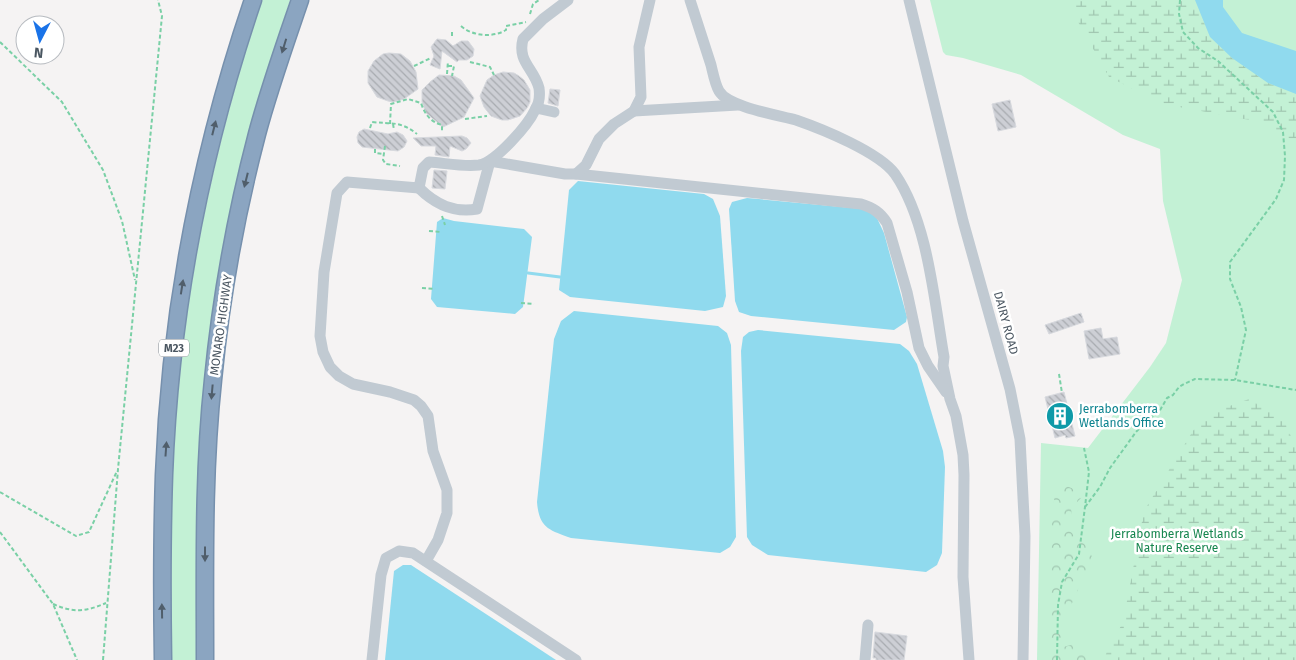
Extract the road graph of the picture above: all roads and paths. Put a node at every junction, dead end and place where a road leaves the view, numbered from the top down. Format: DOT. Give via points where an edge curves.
graph roads {
  1 [pos="158,0"];
  2 [pos="253,0"];
  3 [pos="300,0"];
  4 [pos="539,0"];
  5 [pos="568,0"];
  6 [pos="650,0"];
  7 [pos="690,0"];
  8 [pos="909,0"];
  9 [pos="1180,0"];
  10 [pos="530,14"];
  11 [pos="543,20"];
  12 [pos="461,26"];
  13 [pos="452,30"];
  14 [pos="452,36"];
  15 [pos="0,42"];
  16 [pos="431,58"];
  17 [pos="448,61"];
  18 [pos="470,62"];
  19 [pos="414,66"];
  20 [pos="448,66"];
  21 [pos="447,74"];
  22 [pos="494,75"];
  23 [pos="452,76"];
  24 [pos="738,105"];
  25 [pos="536,108"];
  26 [pos="634,111"];
  27 [pos="554,112"];
  28 [pos="488,116"];
  29 [pos="465,119"];
  30 [pos="390,124"];
  31 [pos="394,124"];
  32 [pos="370,128"];
  33 [pos="394,130"];
  34 [pos="442,131"];
  35 [pos="417,134"];
  36 [pos="385,146"];
  37 [pos="375,149"];
  38 [pos="384,154"];
  39 [pos="490,161"];
  40 [pos="400,166"];
  41 [pos="576,174"];
  42 [pos="419,188"];
  43 [pos="442,213"];
  44 [pos="445,226"];
  45 [pos="429,231"];
  46 [pos="441,232"];
  47 [pos="135,282"];
  48 [pos="422,288"];
  49 [pos="435,289"];
  50 [pos="521,303"];
  51 [pos="534,304"];
  52 [pos="928,366"];
  53 [pos="943,366"];
  54 [pos="1059,374"];
  55 [pos="1235,380"];
  56 [pos="1296,390"];
  57 [pos="1062,393"];
  58 [pos="950,399"];
  59 [pos="1084,448"];
  60 [pos="118,469"];
  61 [pos="0,492"];
  62 [pos="1085,508"];
  63 [pos="0,532"];
  64 [pos="426,561"];
  65 [pos="106,602"];
  66 [pos="53,604"];
  67 [pos="868,625"];
  68 [pos="868,656"];
  69 [pos="77,660"];
  70 [pos="103,660"];
  71 [pos="163,660"];
  72 [pos="205,660"];
  73 [pos="372,660"];
  74 [pos="576,660"];
  75 [pos="970,660"];
  76 [pos="1023,660"];
  77 [pos="1057,660"];
  1 -- 47 [label="path" via="162,16"];
  71 -- 2 [label="highway, M23, one-way" via="164,473 177,325 209,151"];
  3 -- 72 [label="highway, MONARO HIGHWAY, one-way" via="244,189 219,333 206,476"];
  4 -- 10 [label="path" via="533,4"];
  5 -- 11 [label="street"];
  6 -- 26 [label="street" via="639,47 641,97"];
  7 -- 24 [label="street" via="719,92"];
  8 -- 76 [label="street, DAIRY ROAD" via="963,221 1010,389 1020,439 1025,536"];
  9 -- 55 [label="path" via="1183,32 1272,112 1283,132 1284,180 1276,199 1230,262 1230,279 1246,330"];
  11 -- 12 [label="path" via="506,26 503,32 484,35 469,32"];
  11 -- 25 [label="street" via="523,39 521,47 521,56 539,88"];
  13 -- 14 [label="path"];
  15 -- 47 [label="path" via="62,102 102,170 122,221"];
  16 -- 19 [label="path"];
  17 -- 20 [label="path"];
  18 -- 22 [label="path" via="490,67"];
  20 -- 21 [label="path"];
  20 -- 23 [label="path" via="454,66"];
  24 -- 26 [label="street"];
  24 -- 53 [label="street" via="797,121 851,143 894,173 906,193 928,262"];
  25 -- 27 [label="street"];
  25 -- 39 [label="street"];
  26 -- 41 [label="street" via="599,139 586,165"];
  28 -- 29 [label="path"];
  30 -- 31 [label="path"];
  30 -- 32 [label="path" via="372,122"];
  30 -- 34 [label="path" via="391,104 408,99 421,104 426,116 442,125"];
  31 -- 33 [label="path"];
  31 -- 35 [label="path" via="403,124"];
  36 -- 38 [label="path"];
  37 -- 38 [label="path" via="375,153"];
  38 -- 40 [label="path" via="386,164"];
  39 -- 41 [label="street"];
  39 -- 42 [label="street" via="479,165 429,162 423,168"];
  39 -- 42 [label="street" via="477,209 448,208"];
  41 -- 52 [label="street" via="861,204 874,208 887,223 919,348"];
  42 -- 64 [label="street" via="347,182 337,193 324,272 320,336 330,367 339,376 353,384 414,400 428,416 433,451 447,490 447,513 438,540"];
  43 -- 44 [label="path"];
  45 -- 46 [label="path"];
  47 -- 60 [label="path"];
  48 -- 49 [label="path"];
  50 -- 51 [label="path"];
  52 -- 53 [label="street" via="938,370"];
  52 -- 58 [label="street"];
  53 -- 58 [label="street"];
  54 -- 57 [label="path"];
  55 -- 56 [label="path"];
  55 -- 62 [label="path" via="1195,379 1167,398 1162,409 1136,432"];
  58 -- 75 [label="street" via="961,439 964,474 963,577"];
  59 -- 62 [label="path" via="1089,472"];
  60 -- 61 [label="path" via="89,532 76,536"];
  60 -- 65 [label="path"];
  62 -- 77 [label="path" via="1079,554 1062,582 1058,604"];
  63 -- 66 [label="path"];
  64 -- 73 [label="street" via="413,553 399,551 386,558 381,575"];
  64 -- 74 [label="street"];
  65 -- 66 [label="path" via="80,611"];
  65 -- 70 [label="path"];
  66 -- 69 [label="path"];
  67 -- 68 [label="street"];
}
